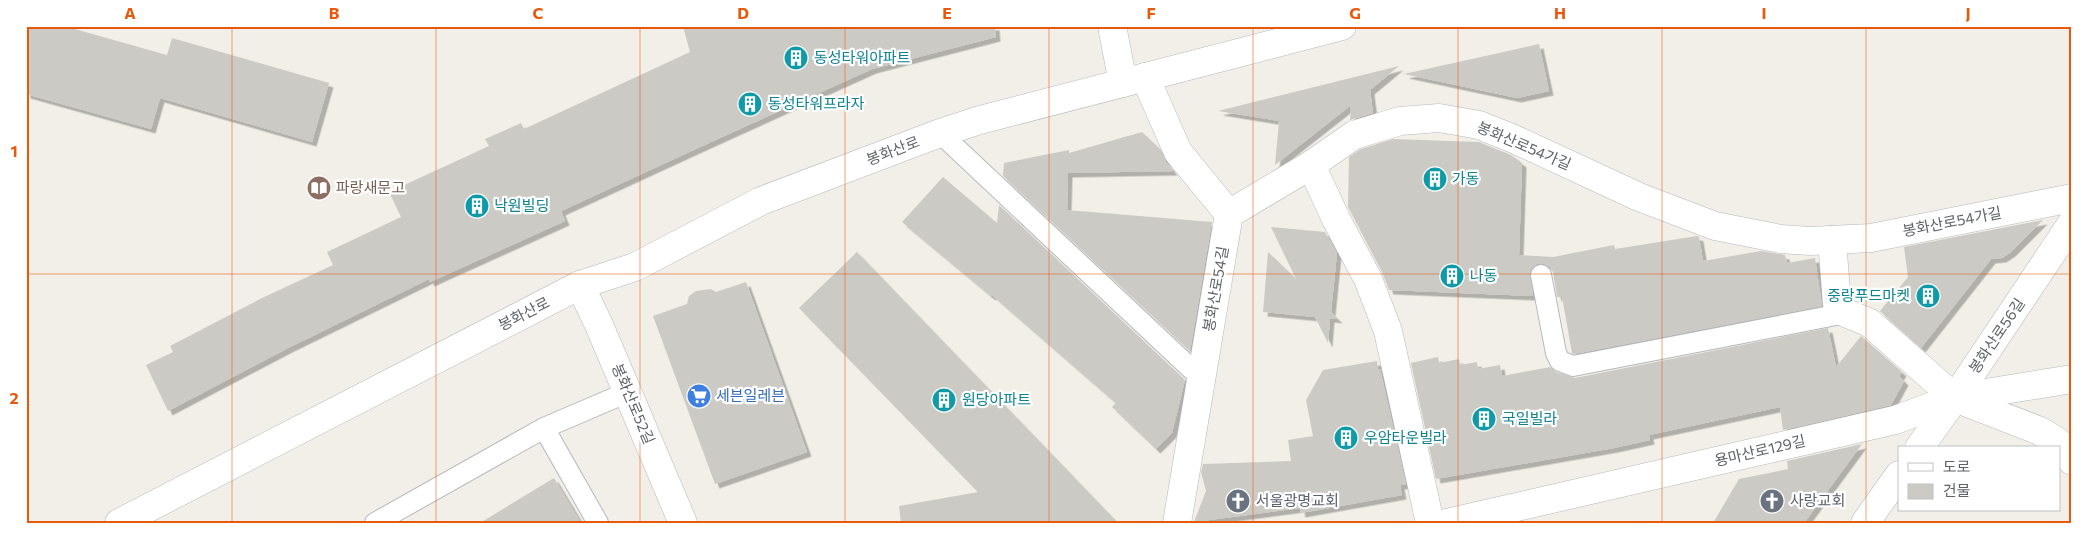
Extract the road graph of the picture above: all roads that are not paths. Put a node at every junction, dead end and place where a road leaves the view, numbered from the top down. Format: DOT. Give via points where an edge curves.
graph roads {
  1 [pos="1112,26"];
  2 [pos="1342,26"];
  3 [pos="1134,80"];
  4 [pos="940,133"];
  5 [pos="1311,165"];
  6 [pos="2072,198"];
  7 [pos="1229,214"];
  8 [pos="2072,224"];
  9 [pos="1832,240"];
  10 [pos="1541,275"];
  11 [pos="580,286"];
  12 [pos="1846,313"];
  13 [pos="1201,378"];
  14 [pos="2072,380"];
  15 [pos="628,392"];
  16 [pos="1955,398"];
  17 [pos="544,428"];
  18 [pos="1920,446"];
  19 [pos="2072,461"];
  20 [pos="1898,476"];
  21 [pos="119,523"];
  22 [pos="375,523"];
  23 [pos="598,523"];
  24 [pos="684,523"];
  25 [pos="1177,523"];
  26 [pos="1430,523"];
  27 [pos="1447,523"];
  28 [pos="1865,523"];
  1 -- 3 [label="street"];
  2 -- 3 [label="street, 봉화산로"];
  3 -- 4 [label="street, 봉화산로"];
  3 -- 7 [label="street" via="1178,152"];
  4 -- 11 [label="street, 봉화산로" via="761,201 635,267"];
  4 -- 13 [label="lane"];
  5 -- 7 [label="street, 봉화산로54가길"];
  5 -- 9 [label="street, 봉화산로54가길" via="1354,135 1400,121 1439,118 1479,125 1639,197 1715,226 1781,240"];
  5 -- 26 [label="street" via="1368,279 1388,332"];
  6 -- 9 [label="street, 봉화산로54가길" via="1871,238"];
  7 -- 13 [label="street, 봉화산로54길"];
  8 -- 16 [label="street, 봉화산로56길"];
  9 -- 12 [label="street" via="1837,304"];
  10 -- 12 [label="lane" via="1556,353 1560,361 1573,366"];
  11 -- 15 [label="street, 봉화산로52길"];
  11 -- 21 [label="street, 봉화산로"];
  12 -- 16 [label="street" via="1870,323"];
  13 -- 25 [label="street, 봉화산로54길"];
  14 -- 16 [label="street, 용마산로129길"];
  15 -- 17 [label="lane"];
  15 -- 24 [label="street, 봉화산로52길"];
  16 -- 18 [label="street, 봉화산로56길"];
  16 -- 19 [label="street" via="2040,431 2058,442"];
  16 -- 27 [label="street, 용마산로129길" via="1896,420"];
  17 -- 22 [label="lane"];
  17 -- 23 [label="lane"];
  20 -- 28 [label="street"];
}
